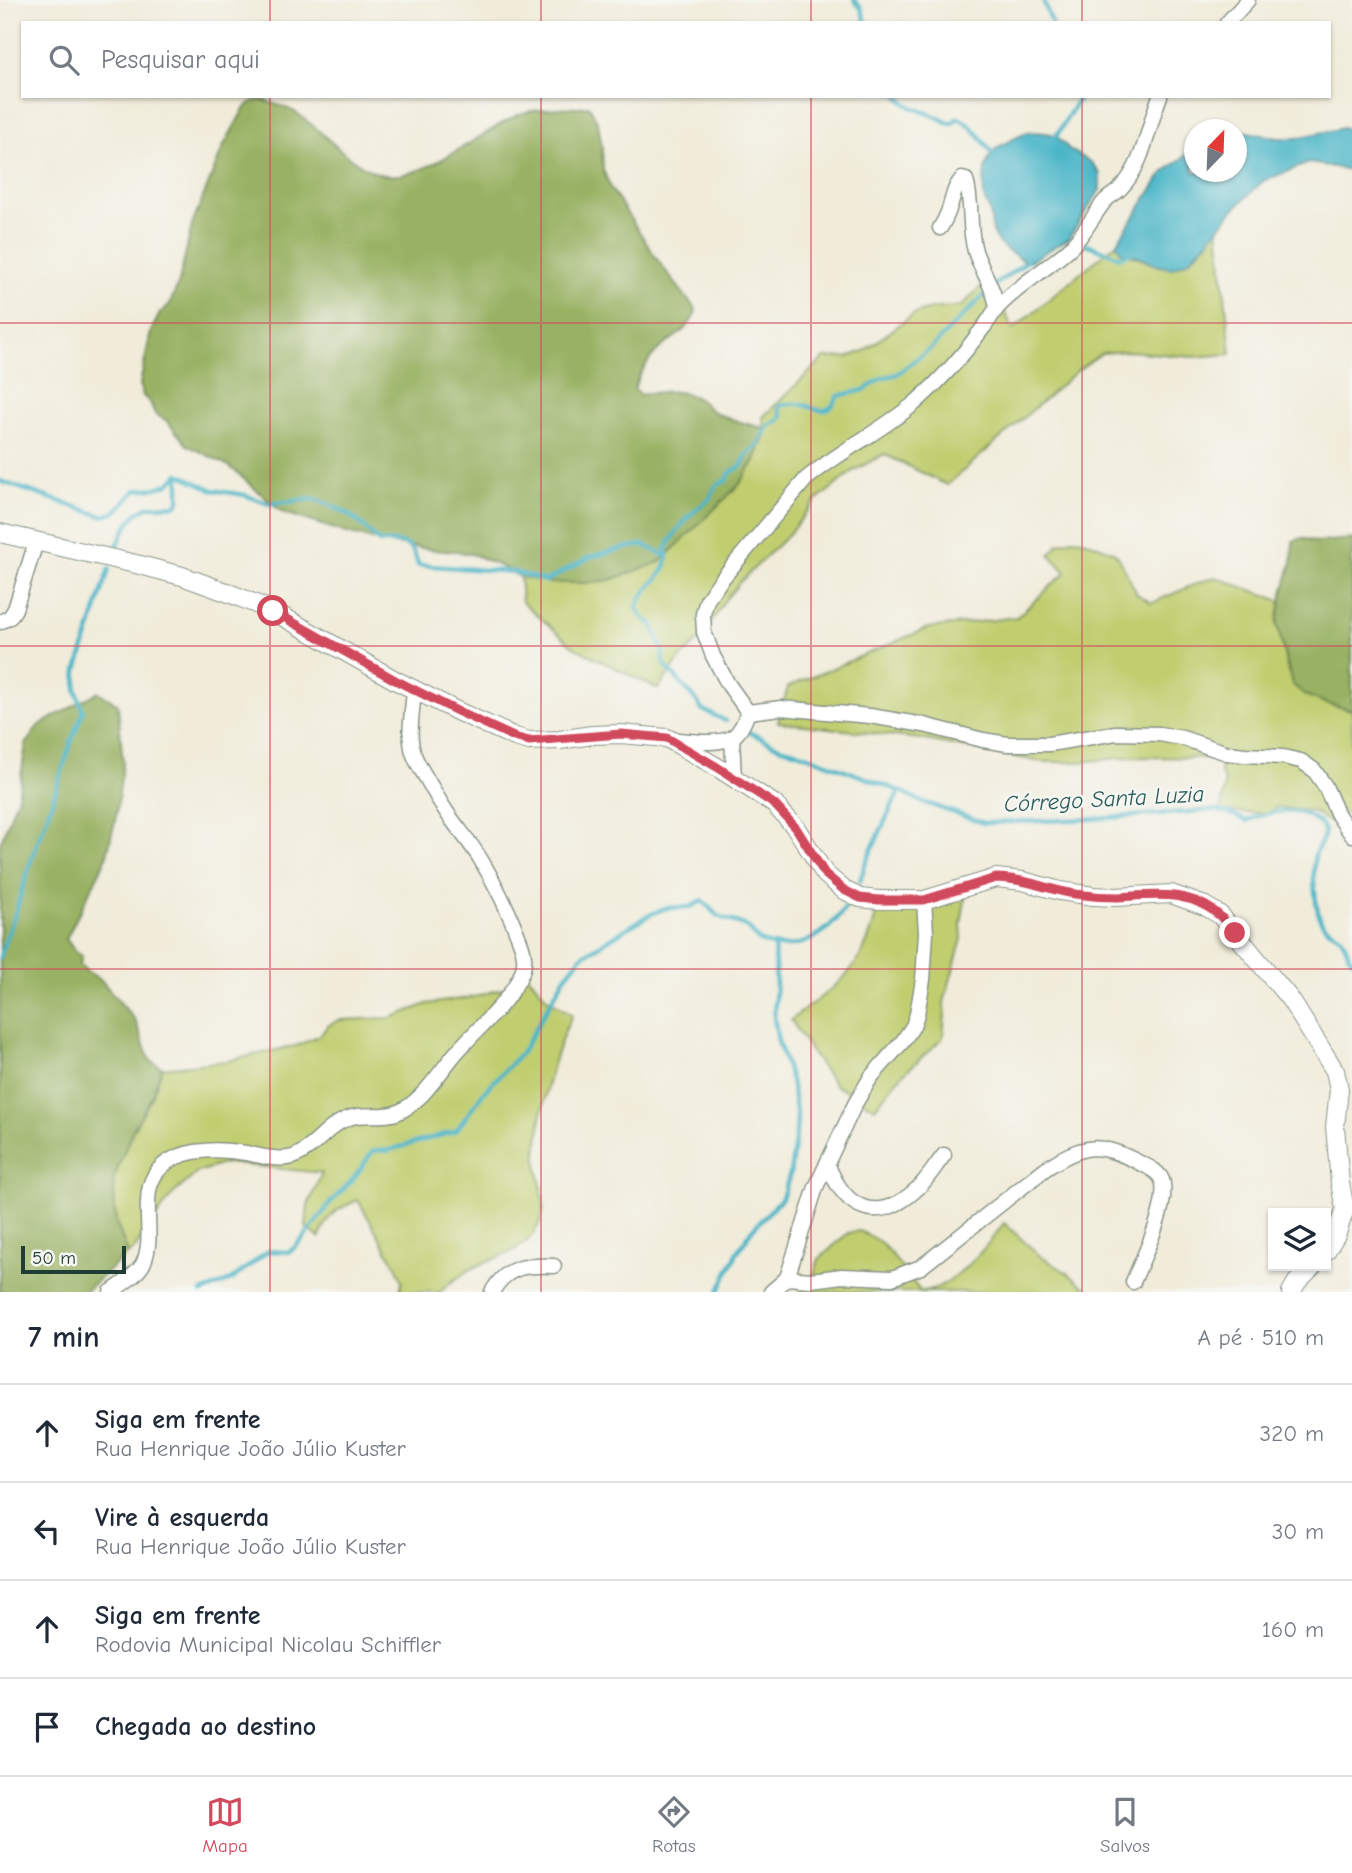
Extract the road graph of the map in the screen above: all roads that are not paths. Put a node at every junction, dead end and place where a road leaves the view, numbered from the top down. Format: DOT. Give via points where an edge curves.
graph roads {
  1 [pos="1248,0"];
  2 [pos="1229,21"];
  3 [pos="1159,98"];
  4 [pos="940,229"];
  5 [pos="997,307"];
  6 [pos="0,533"];
  7 [pos="36,542"];
  8 [pos="0,622"];
  9 [pos="414,690"];
  10 [pos="748,712"];
  11 [pos="732,737"];
  12 [pos="667,738"];
  13 [pos="734,778"];
  14 [pos="1352,835"];
  15 [pos="924,900"];
  16 [pos="944,1155"];
  17 [pos="827,1163"];
  18 [pos="1331,1244"];
  19 [pos="554,1266"];
  20 [pos="1308,1271"];
  21 [pos="787,1278"];
  22 [pos="1133,1282"];
  23 [pos="111,1292"];
  24 [pos="492,1292"];
  25 [pos="771,1292"];
  26 [pos="1291,1292"];
  1 -- 2 [label="street"];
  3 -- 5 [label="street" via="1142,152 1120,189 1103,203 1071,247"];
  4 -- 5 [label="street" via="955,189 966,180 975,250"];
  5 -- 10 [label="street" via="983,329 917,401 806,479 707,600 703,621 707,642"];
  6 -- 7 [label="street"];
  7 -- 8 [label="street" via="15,609"];
  7 -- 9 [label="street" via="182,576 229,593 273,611"];
  9 -- 12 [label="street" via="529,741 621,734"];
  9 -- 23 [label="street" via="411,747 416,761 496,887 521,943 523,970 505,1000 405,1109 392,1115 350,1117 296,1156 200,1152 167,1162 149,1189 149,1240 143,1263"];
  10 -- 11 [label="street"];
  10 -- 14 [label="street" via="781,708 870,716 1008,744 1159,733 1227,753 1283,757 1314,770"];
  11 -- 12 [label="street" via="707,741"];
  11 -- 13 [label="street"];
  12 -- 13 [label="street"];
  13 -- 15 [label="street" via="788,816 825,874 844,890 860,898"];
  15 -- 17 [label="street" via="926,933 917,1014 903,1041 871,1077"];
  15 -- 18 [label="street" via="1006,878 1093,896 1171,894 1220,915 1290,999 1335,1071 1339,1089 1335,1128 1345,1209"];
  16 -- 17 [label="street" via="905,1198 873,1210 848,1198"];
  17 -- 21 [label="street"];
  19 -- 24 [label="street" via="528,1265 510,1271"];
  20 -- 26 [label="street"];
  21 -- 22 [label="street" via="892,1278 921,1267 1054,1162 1074,1151 1098,1147 1152,1168 1162,1178 1160,1209"];
  21 -- 25 [label="street"];
}
